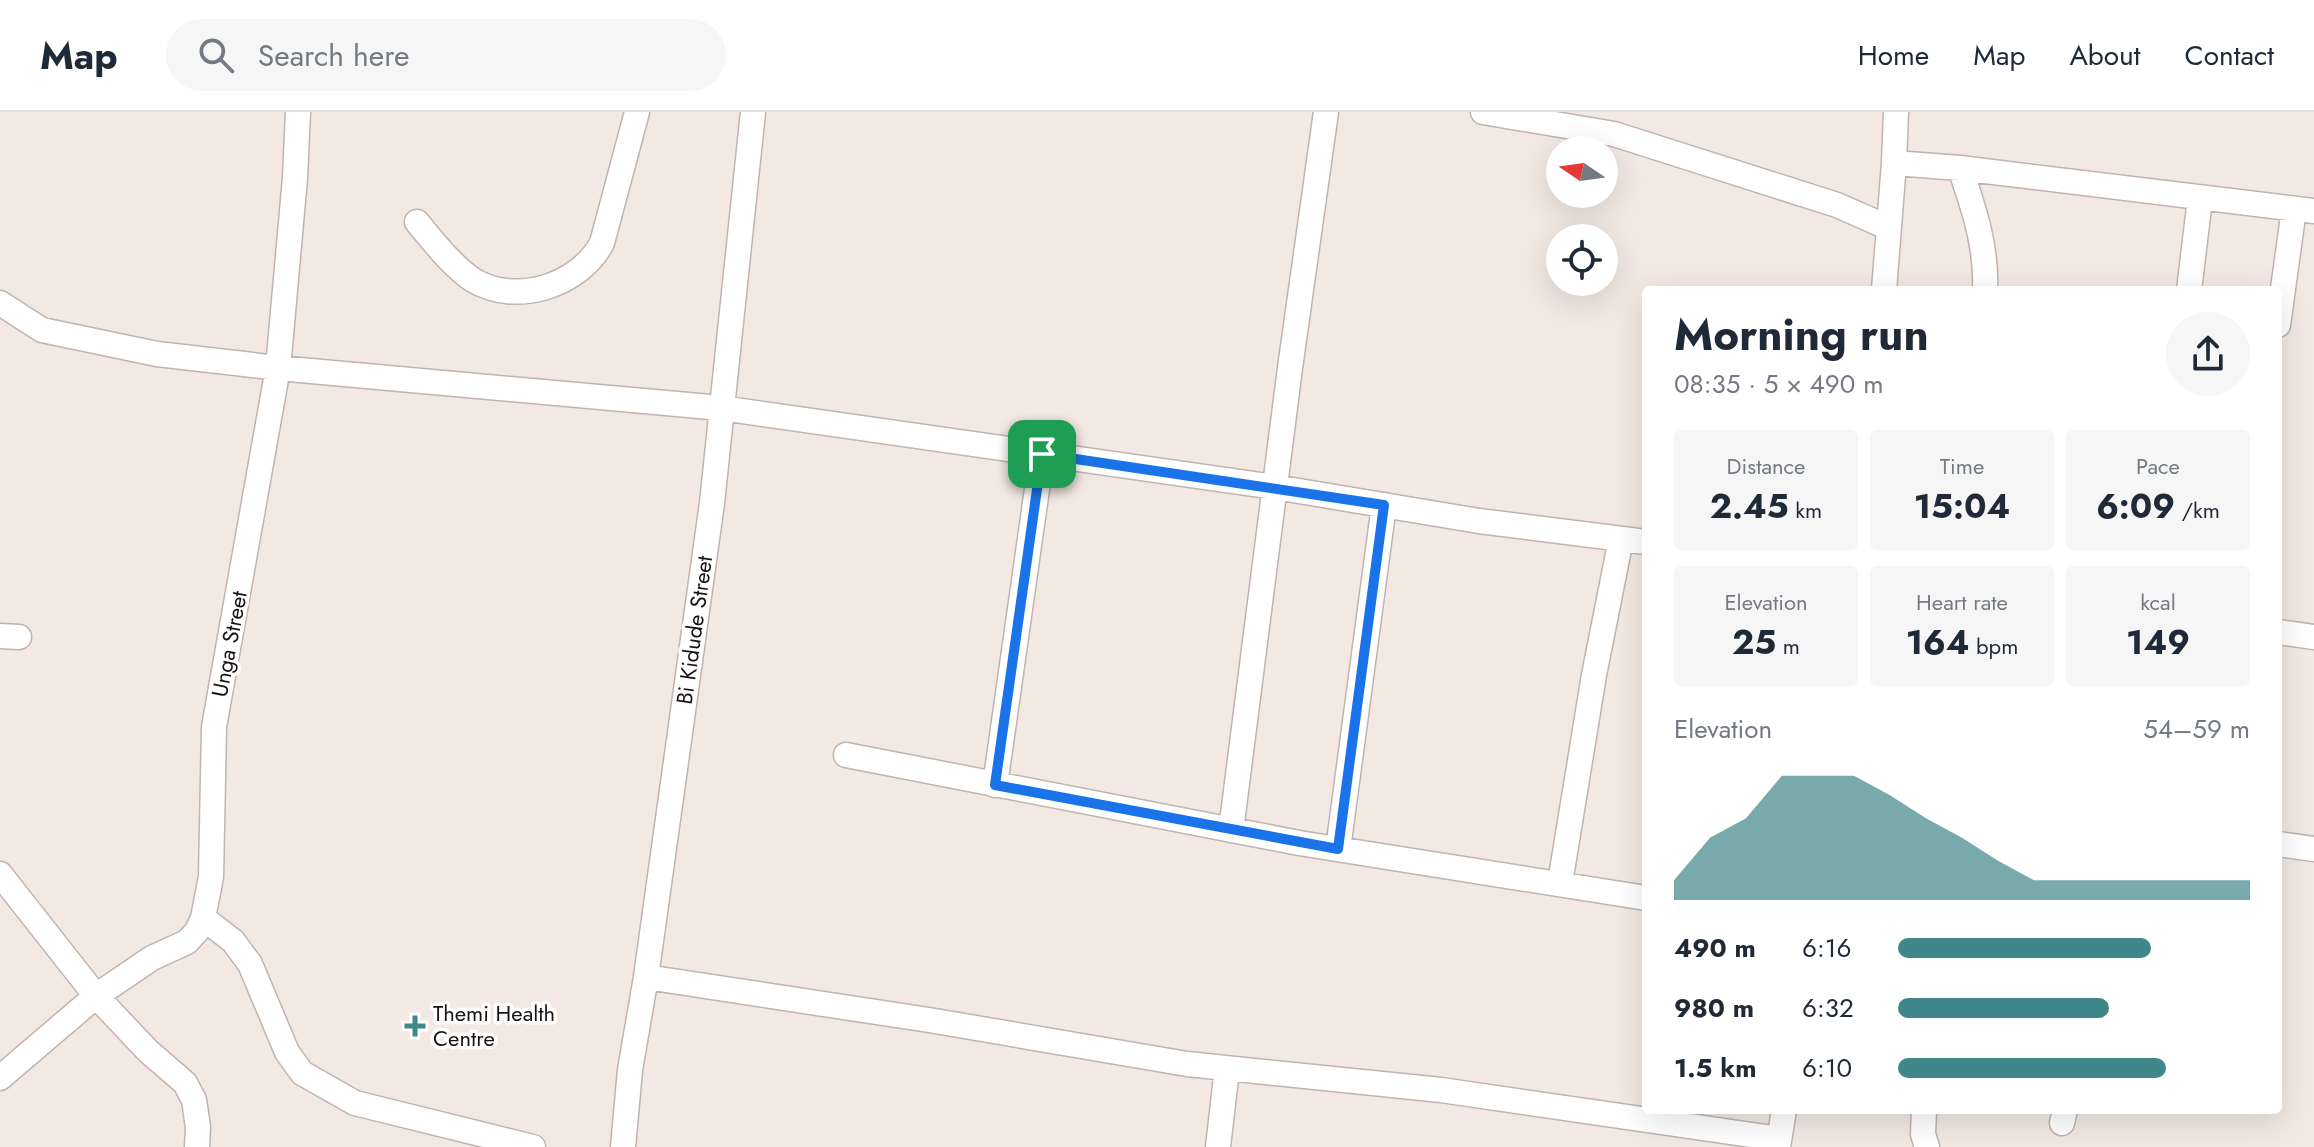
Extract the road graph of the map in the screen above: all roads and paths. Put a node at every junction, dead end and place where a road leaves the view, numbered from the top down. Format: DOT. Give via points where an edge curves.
graph roads {
  1 [pos="298,112"];
  2 [pos="637,112"];
  3 [pos="753,112"];
  4 [pos="1326,112"];
  5 [pos="1483,112"];
  6 [pos="1896,112"];
  7 [pos="1894,163"];
  8 [pos="1960,168"];
  9 [pos="2200,199"];
  10 [pos="2304,210"];
  11 [pos="417,222"];
  12 [pos="1887,227"];
  13 [pos="1884,286"];
  14 [pos="1985,286"];
  15 [pos="2189,286"];
  16 [pos="0,303"];
  17 [pos="2282,307"];
  18 [pos="278,368"];
  19 [pos="721,408"];
  20 [pos="1042,454"];
  21 [pos="1275,487"];
  22 [pos="1384,505"];
  23 [pos="1621,539"];
  24 [pos="1642,542"];
  25 [pos="2282,633"];
  26 [pos="2314,637"];
  27 [pos="846,755"];
  28 [pos="995,785"];
  29 [pos="1231,830"];
  30 [pos="2282,845"];
  31 [pos="1338,849"];
  32 [pos="2314,849"];
  33 [pos="0,874"];
  34 [pos="1560,883"];
  35 [pos="1642,897"];
  36 [pos="203,918"];
  37 [pos="646,977"];
  38 [pos="96,996"];
  39 [pos="1227,1069"];
  40 [pos="0,1078"];
  41 [pos="1783,1114"];
  42 [pos="1924,1114"];
  43 [pos="1779,1143"];
  44 [pos="197,1147"];
  45 [pos="533,1147"];
  46 [pos="623,1147"];
  47 [pos="1218,1147"];
  48 [pos="1927,1147"];
  1 -- 18 [label="street, Unga Street"];
  2 -- 11 [label="street" via="602,243 576,274 525,292 489,288 460,270"];
  3 -- 19 [label="street, Bi Kidude Street"];
  4 -- 21 [label="street"];
  5 -- 12 [label="street" via="1614,134 1837,205"];
  6 -- 7 [label="street"];
  7 -- 8 [label="street"];
  7 -- 12 [label="street"];
  8 -- 9 [label="street"];
  8 -- 14 [label="street" via="1985,251"];
  9 -- 10 [label="street"];
  9 -- 15 [label="street"];
  10 -- 17 [label="street"];
  12 -- 13 [label="street"];
  16 -- 18 [label="street" via="32,326 59,335 157,354"];
  18 -- 19 [label="street"];
  18 -- 36 [label="street, Unga Street" via="216,713 211,877"];
  19 -- 20 [label="street"];
  19 -- 37 [label="street, Bi Kidude Street" via="704,568"];
  20 -- 21 [label="street"];
  20 -- 28 [label="street"];
  21 -- 22 [label="street"];
  21 -- 29 [label="street"];
  22 -- 23 [label="street"];
  22 -- 31 [label="street"];
  23 -- 24 [label="street"];
  23 -- 34 [label="street"];
  25 -- 26 [label="street"];
  27 -- 28 [label="street"];
  28 -- 29 [label="street"];
  29 -- 31 [label="street"];
  30 -- 32 [label="street"];
  31 -- 34 [label="street"];
  33 -- 38 [label="street"];
  34 -- 35 [label="street"];
  36 -- 38 [label="street" via="187,942 152,958"];
  36 -- 45 [label="street" via="233,941 250,964 287,1052 302,1073 355,1103"];
  37 -- 39 [label="street"];
  37 -- 46 [label="street, Bi Kidude Street"];
  38 -- 40 [label="street"];
  38 -- 44 [label="street" via="185,1083 194,1100"];
  39 -- 43 [label="street" via="1441,1090"];
  39 -- 47 [label="street"];
  41 -- 43 [label="street"];
  42 -- 48 [label="street"];
}
